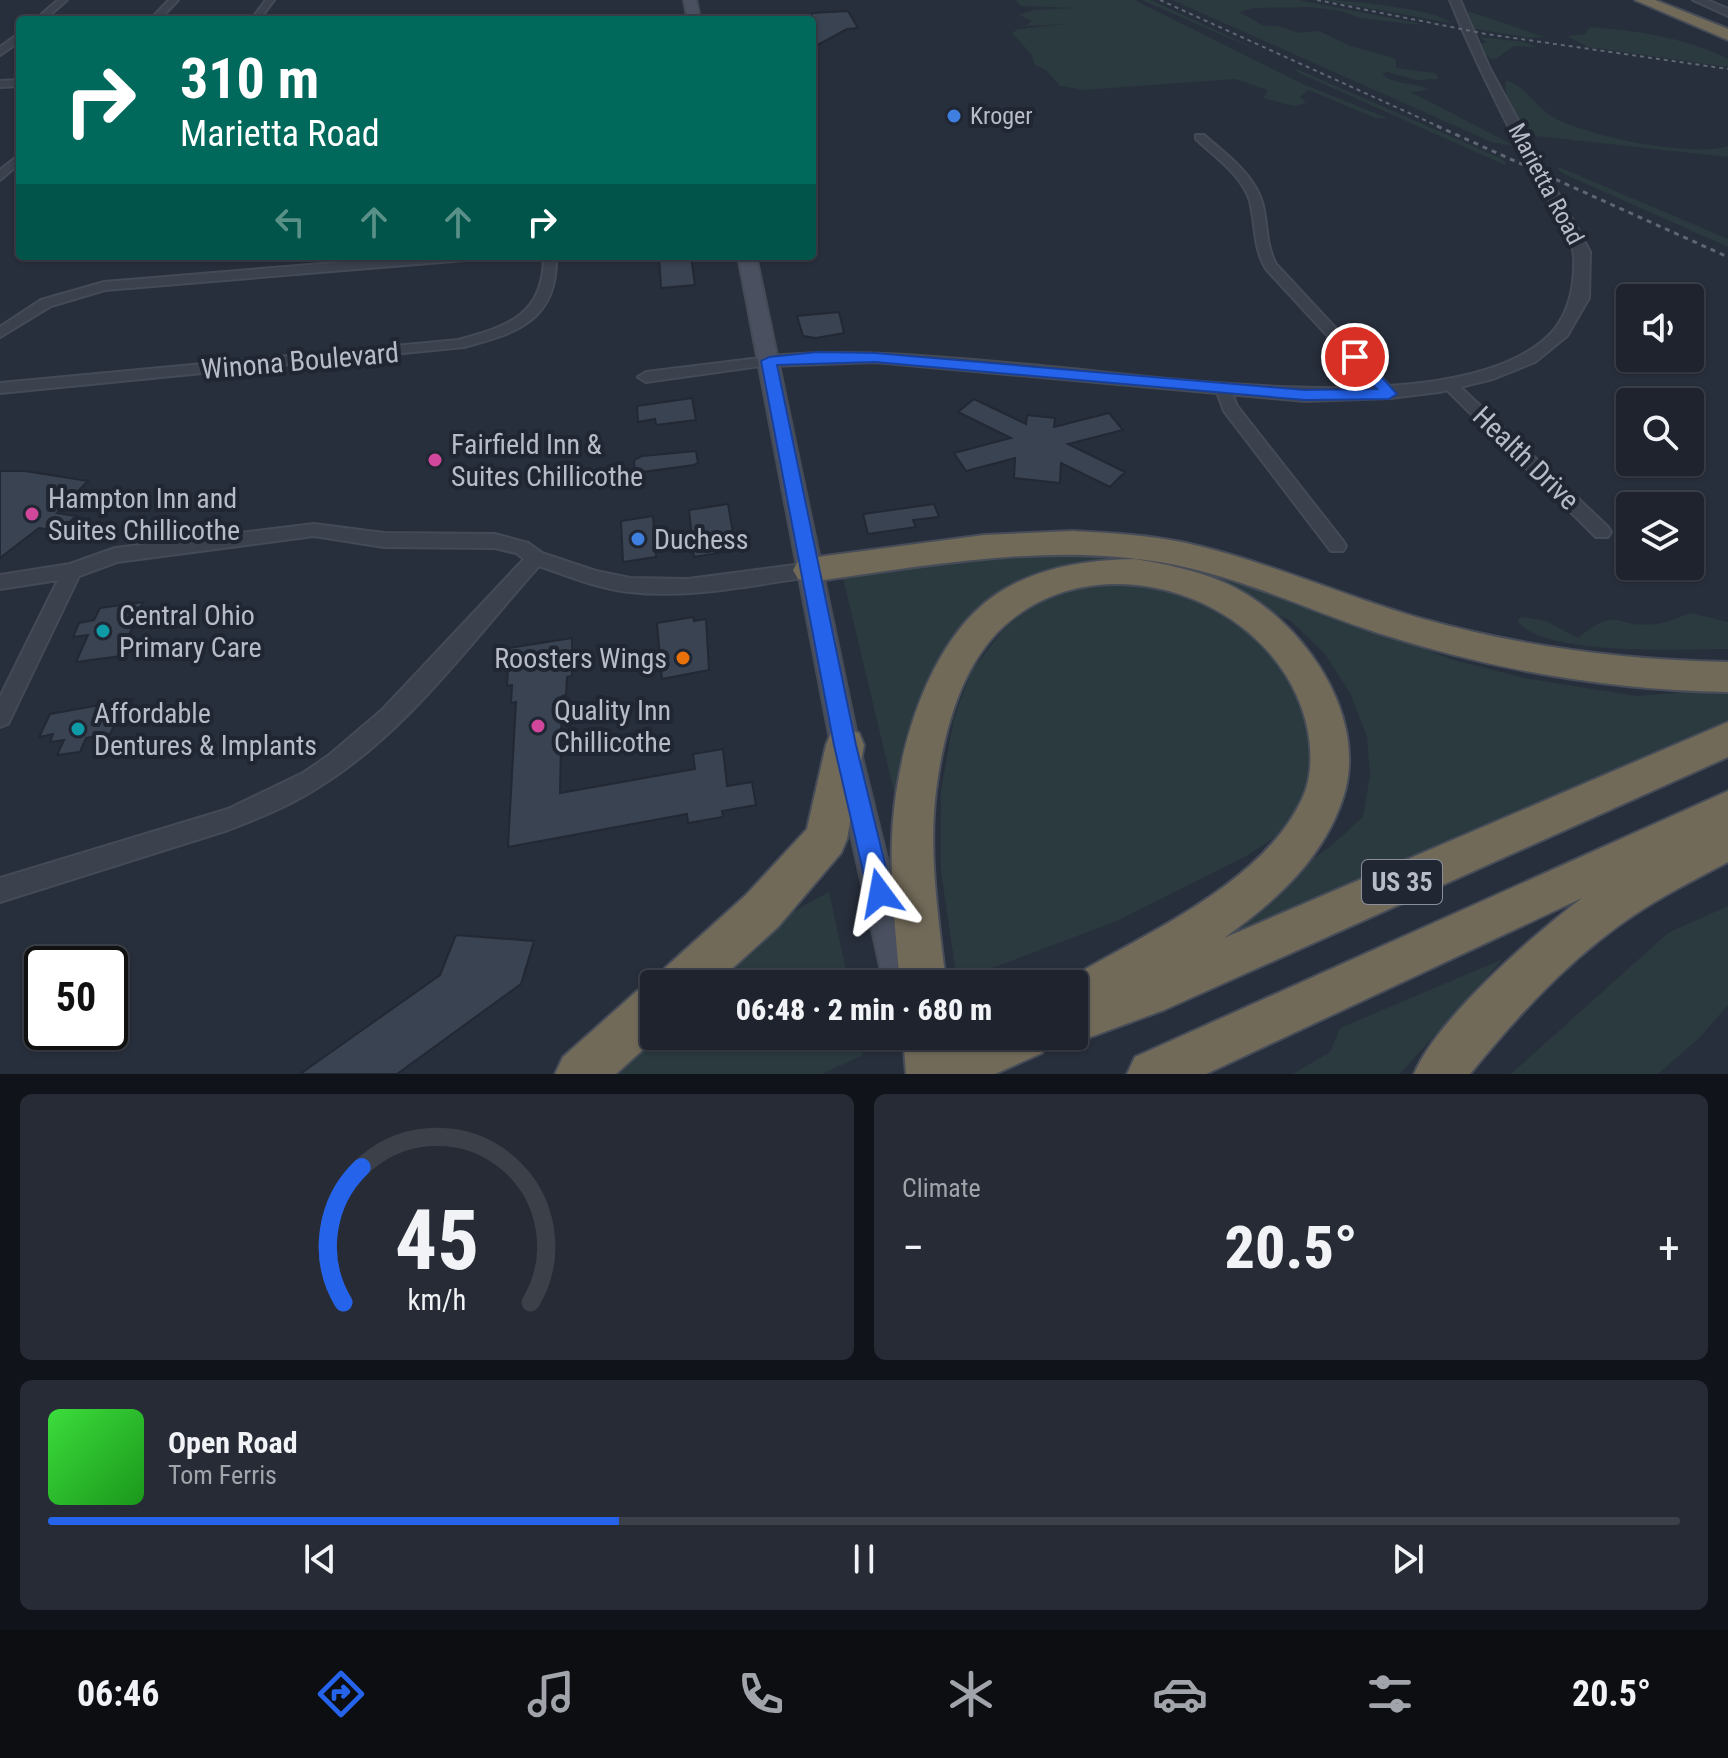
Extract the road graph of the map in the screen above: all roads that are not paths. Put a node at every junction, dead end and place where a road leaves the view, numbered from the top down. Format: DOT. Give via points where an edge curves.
graph roads {
  1 [pos="63,0"];
  2 [pos="174,0"];
  3 [pos="1455,0"];
  4 [pos="1642,0"];
  5 [pos="1663,0"];
  6 [pos="1698,0"];
  7 [pos="1728,13"];
  8 [pos="44,16"];
  9 [pos="158,16"];
  10 [pos="1728,26"];
  11 [pos="1728,35"];
  12 [pos="1200,137"];
  13 [pos="16,161"];
  14 [pos="0,177"];
  15 [pos="418,260"];
  16 [pos="550,260"];
  17 [pos="748,260"];
  18 [pos="0,333"];
  19 [pos="769,361"];
  20 [pos="646,377"];
  21 [pos="1450,385"];
  22 [pos="0,388"];
  23 [pos="1224,389"];
  24 [pos="1389,394"];
  25 [pos="1602,532"];
  26 [pos="1337,546"];
  27 [pos="536,558"];
  28 [pos="810,570"];
  29 [pos="72,571"];
  30 [pos="0,582"];
  31 [pos="1728,677"];
  32 [pos="0,718"];
  33 [pos="1728,739"];
  34 [pos="845,745"];
  35 [pos="1728,810"];
  36 [pos="1728,840"];
  37 [pos="0,890"];
  38 [pos="697,970"];
  39 [pos="898,970"];
  40 [pos="922,970"];
  41 [pos="1088,994"];
  42 [pos="1088,1014"];
  43 [pos="640,1020"];
  44 [pos="916,1050"];
  45 [pos="928,1050"];
  46 [pos="993,1050"];
  47 [pos="580,1074"];
  48 [pos="922,1074"];
  49 [pos="931,1074"];
  50 [pos="939,1074"];
  51 [pos="1152,1074"];
  52 [pos="1439,1074"];
  1 -- 8 [label="street"];
  2 -- 9 [label="street"];
  3 -- 21 [label="street, Marietta Road" via="1484,69 1582,252 1586,283 1571,319 1547,345 1511,366"];
  4 -- 11 [label="highway"];
  5 -- 10 [label="highway"];
  6 -- 7 [label="street"];
  12 -- 24 [label="street" via="1251,191 1261,251 1271,266"];
  13 -- 14 [label="street"];
  15 -- 18 [label="street" via="104,286 46,303"];
  16 -- 22 [label="street, Winona Boulevard" via="548,291 535,309 491,335 459,344"];
  17 -- 19 [label="main road"];
  19 -- 20 [label="street"];
  19 -- 23 [label="street, Marietta Road" via="875,357"];
  19 -- 28 [label="main road"];
  21 -- 24 [label="street, Marietta Road"];
  21 -- 25 [label="street, Health Drive"];
  23 -- 24 [label="street, Marietta Road"];
  23 -- 26 [label="street" via="1230,407"];
  27 -- 28 [label="street" via="595,578 659,588"];
  27 -- 29 [label="street" via="495,541 384,540 314,530 115,555"];
  27 -- 37 [label="street" via="387,717 323,771 238,816"];
  28 -- 31 [label="highway" via="1031,543 1088,542 1159,550 1227,566 1376,618 1535,662 1614,673"];
  28 -- 34 [label="main road"];
  29 -- 30 [label="street"];
  29 -- 32 [label="street"];
  33 -- 42 [label="highway, US 35" via="1148,994"];
  34 -- 38 [label="highway" via="826,839 762,911"];
  34 -- 39 [label="main road"];
  35 -- 51 [label="highway, US 35"];
  36 -- 52 [label="highway" via="1629,892 1575,931 1533,967"];
  40 -- 41 [label="highway" via="911,849 916,790 932,723 965,647 1009,602 1042,583 1113,571 1177,579 1245,610 1291,656 1326,721 1329,777 1317,813 1277,869 1208,921"];
  43 -- 47 [label="highway"];
  44 -- 48 [label="main road"];
  45 -- 49 [label="highway"];
  46 -- 50 [label="highway"];
}
